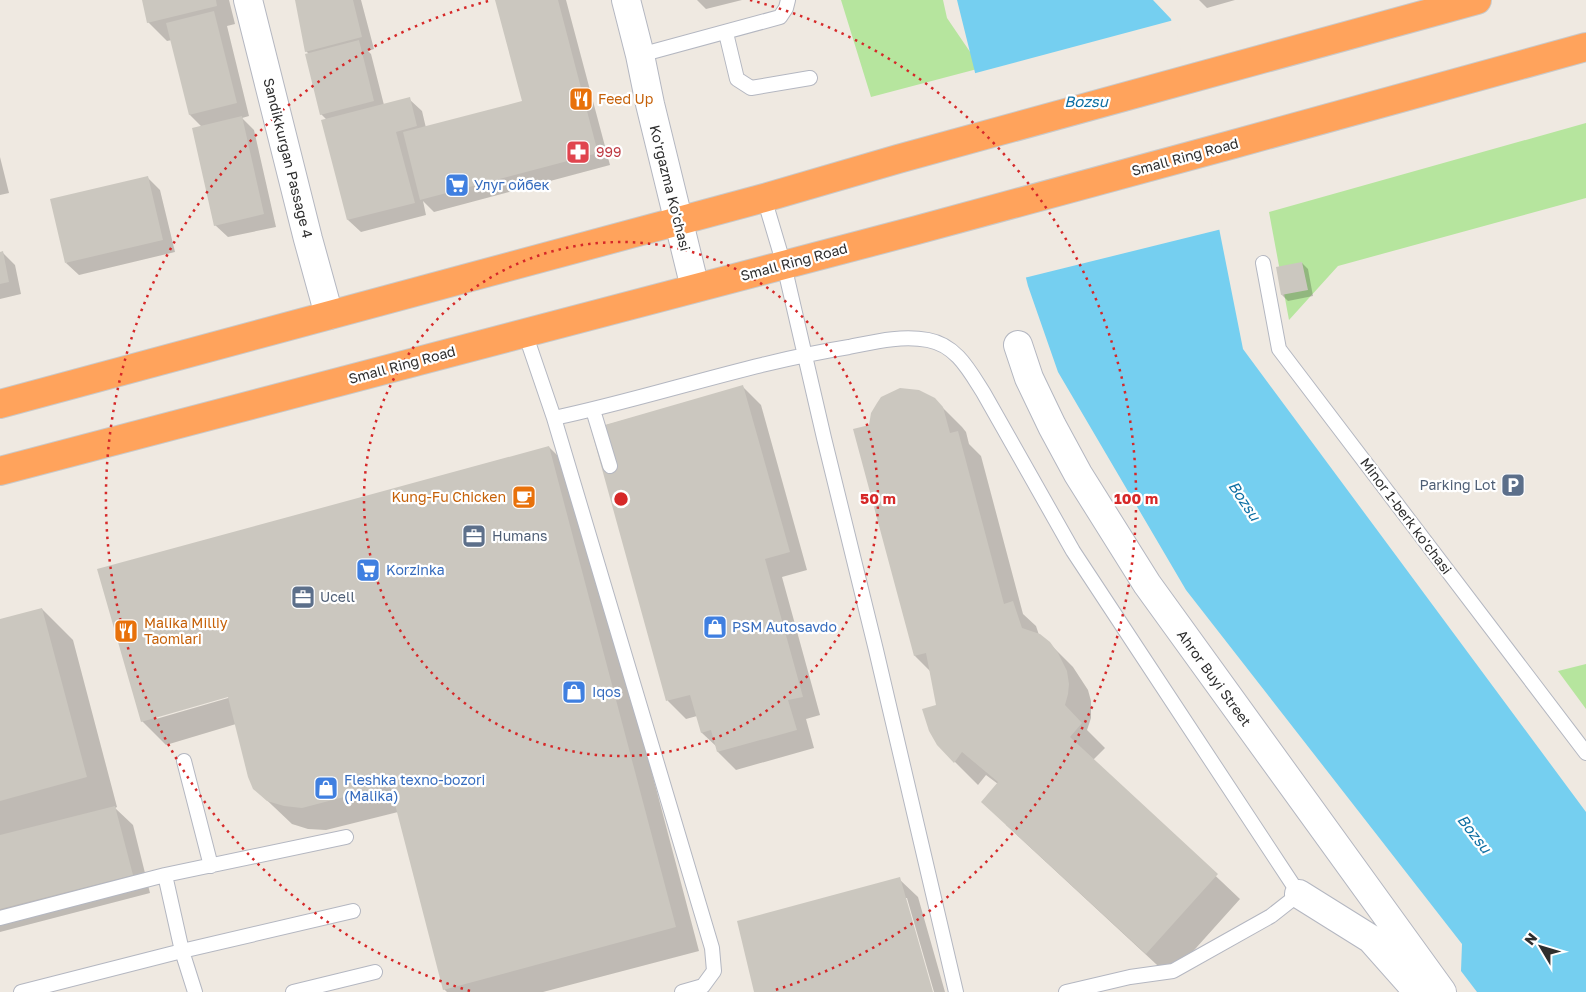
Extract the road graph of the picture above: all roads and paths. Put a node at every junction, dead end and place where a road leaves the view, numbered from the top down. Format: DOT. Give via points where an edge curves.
graph roads {
  1 [pos="248,0"];
  2 [pos="626,0"];
  3 [pos="788,0"];
  4 [pos="1477,0"];
  5 [pos="726,33"];
  6 [pos="1586,47"];
  7 [pos="640,55"];
  8 [pos="810,78"];
  9 [pos="764,198"];
  10 [pos="679,220"];
  11 [pos="1263,263"];
  12 [pos="784,265"];
  13 [pos="695,288"];
  14 [pos="329,315"];
  15 [pos="525,333"];
  16 [pos="1018,345"];
  17 [pos="804,354"];
  18 [pos="0,404"];
  19 [pos="593,410"];
  20 [pos="554,418"];
  21 [pos="610,466"];
  22 [pos="0,471"];
  23 [pos="1586,753"];
  24 [pos="184,761"];
  25 [pos="346,837"];
  26 [pos="211,866"];
  27 [pos="165,876"];
  28 [pos="1299,894"];
  29 [pos="353,911"];
  30 [pos="0,918"];
  31 [pos="182,951"];
  32 [pos="375,972"];
  33 [pos="21,992"];
  34 [pos="195,992"];
  35 [pos="293,992"];
  36 [pos="682,992"];
  37 [pos="956,992"];
  38 [pos="1066,992"];
  39 [pos="1418,992"];
  40 [pos="1442,992"];
  1 -- 14 [label="street, Sandikkurgаn Passage 4"];
  2 -- 7 [label="street, Ko'rgazma Ko'chasi"];
  3 -- 5 [label="lane" via="780,17"];
  4 -- 9 [label="highway"];
  5 -- 7 [label="lane"];
  5 -- 8 [label="lane" via="737,79 742,84 751,88"];
  6 -- 12 [label="highway, Small Ring Road"];
  7 -- 10 [label="street, Ko'rgazma Ko'chasi"];
  9 -- 10 [label="highway"];
  9 -- 12 [label="lane"];
  10 -- 13 [label="street, Ko'rgazma Ko'chasi"];
  10 -- 14 [label="highway"];
  11 -- 23 [label="lane, Minor 1-berk ko'chasi" via="1279,349"];
  12 -- 13 [label="highway, Small Ring Road"];
  12 -- 17 [label="lane"];
  13 -- 15 [label="highway, Small Ring Road"];
  14 -- 18 [label="highway"];
  15 -- 20 [label="lane"];
  15 -- 22 [label="highway, Small Ring Road"];
  16 -- 40 [label="street, Ahror Buyi Street" via="1029,378 1056,434 1147,584"];
  17 -- 19 [label="lane"];
  17 -- 28 [label="lane" via="900,338 929,340 954,350 970,370 1073,550"];
  17 -- 37 [label="lane"];
  19 -- 20 [label="lane"];
  19 -- 21 [label="lane"];
  20 -- 36 [label="lane" via="712,948 714,971 703,986"];
  24 -- 26 [label="lane"];
  25 -- 26 [label="lane"];
  26 -- 27 [label="lane"];
  27 -- 30 [label="lane"];
  27 -- 31 [label="lane"];
  28 -- 38 [label="lane" via="1271,916 1173,971"];
  28 -- 39 [label="street" via="1371,939"];
  29 -- 31 [label="lane"];
  31 -- 33 [label="lane"];
  31 -- 34 [label="lane"];
  32 -- 35 [label="lane"];
}
